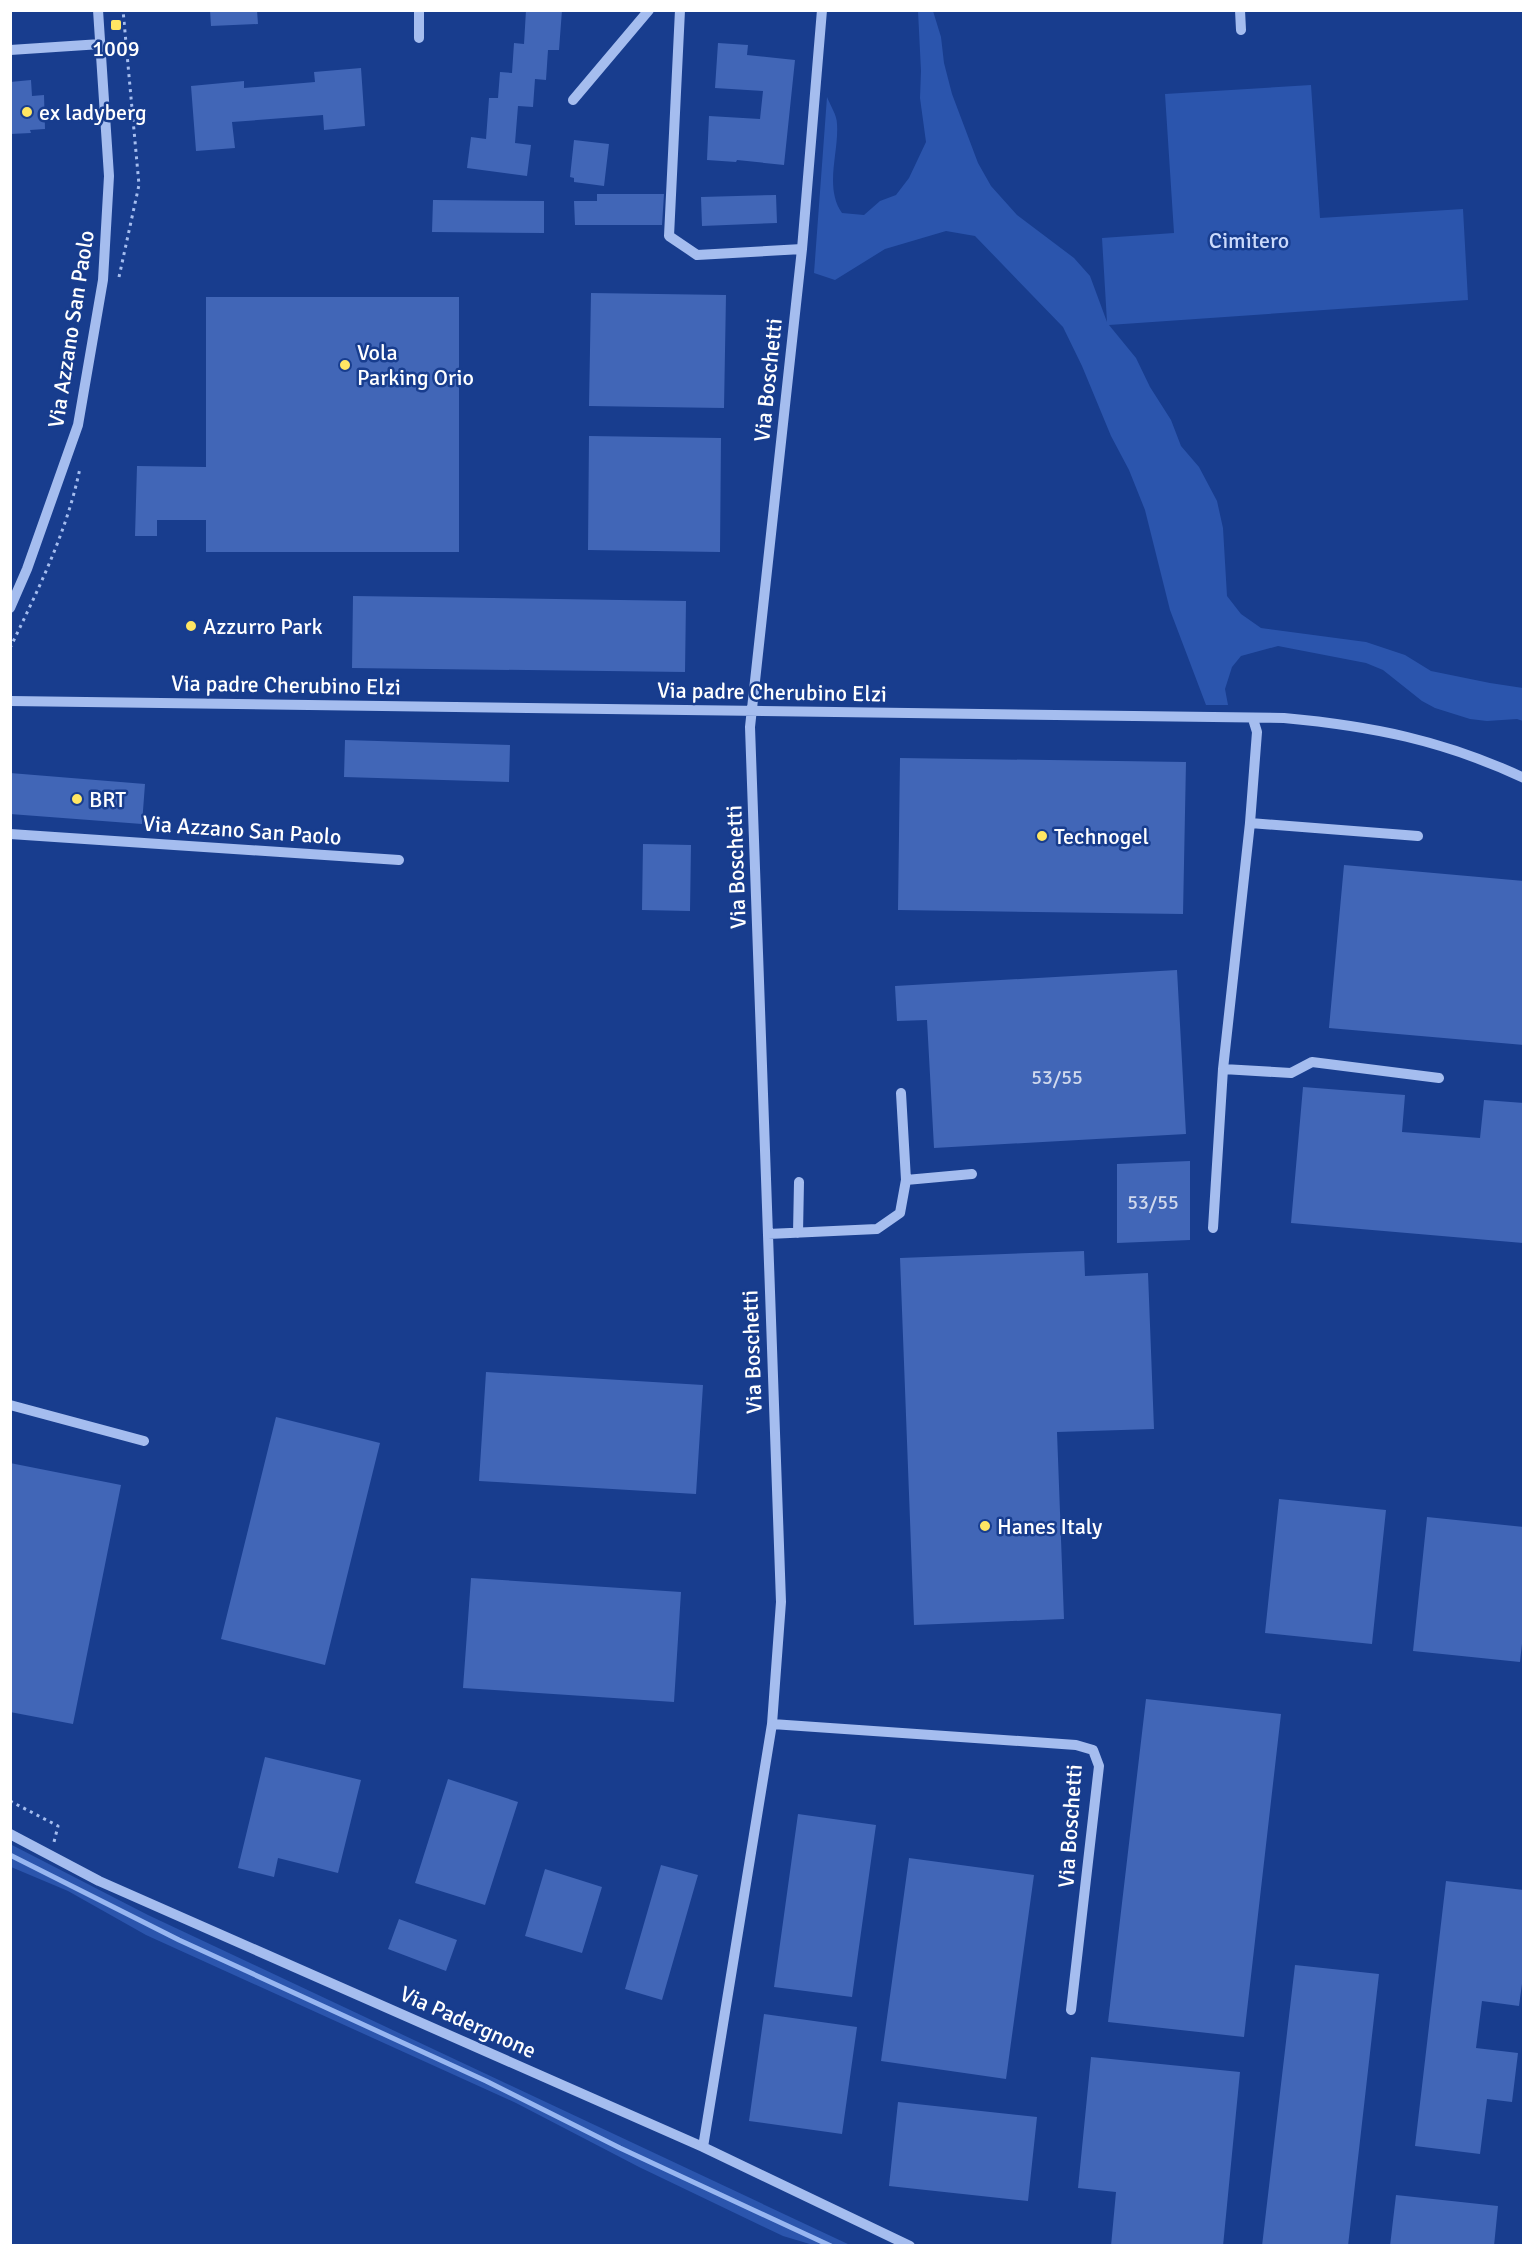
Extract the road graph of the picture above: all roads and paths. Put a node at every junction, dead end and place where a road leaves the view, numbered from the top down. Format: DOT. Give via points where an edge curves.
graph roads {
  1 [pos="98,10"];
  2 [pos="419,10"];
  3 [pos="649,10"];
  4 [pos="680,10"];
  5 [pos="822,10"];
  6 [pos="1240,10"];
  7 [pos="1241,30"];
  8 [pos="419,38"];
  9 [pos="101,44"];
  10 [pos="10,50"];
  11 [pos="573,100"];
  12 [pos="802,249"];
  13 [pos="10,608"];
  14 [pos="10,701"];
  15 [pos="751,711"];
  16 [pos="1253,719"];
  17 [pos="1524,778"];
  18 [pos="1250,823"];
  19 [pos="10,834"];
  20 [pos="1418,836"];
  21 [pos="399,860"];
  22 [pos="1223,1069"];
  23 [pos="1439,1078"];
  24 [pos="901,1092"];
  25 [pos="972,1174"];
  26 [pos="906,1180"];
  27 [pos="799,1182"];
  28 [pos="1213,1228"];
  29 [pos="798,1233"];
  30 [pos="768,1234"];
  31 [pos="10,1405"];
  32 [pos="144,1442"];
  33 [pos="772,1724"];
  34 [pos="10,1801"];
  35 [pos="10,1834"];
  36 [pos="52,1856"];
  37 [pos="1071,2010"];
  38 [pos="704,2146"];
  39 [pos="910,2246"];
  1 -- 9 [label="street, Via Azzano San Paolo"];
  2 -- 8 [label="street"];
  3 -- 11 [label="street"];
  4 -- 12 [label="street" via="669,236 697,255"];
  5 -- 12 [label="street, Via Boschetti"];
  6 -- 7 [label="street"];
  9 -- 10 [label="street"];
  9 -- 13 [label="street, Via Azzano San Paolo" via="110,176 103,280 78,424"];
  12 -- 15 [label="street, Via Boschetti"];
  14 -- 15 [label="street, Via padre Cherubino Elzi"];
  15 -- 16 [label="street, Via padre Cherubino Elzi"];
  15 -- 30 [label="street, Via Boschetti"];
  16 -- 17 [label="street, Via padre Cherubino Elzi" via="1344,723 1393,732 1446,747"];
  16 -- 18 [label="street" via="1257,732"];
  18 -- 20 [label="street"];
  18 -- 22 [label="street"];
  19 -- 21 [label="street, Via Azzano San Paolo"];
  22 -- 23 [label="street" via="1291,1073 1312,1062"];
  22 -- 28 [label="street"];
  24 -- 26 [label="street"];
  25 -- 26 [label="street"];
  26 -- 29 [label="street" via="900,1214 877,1229"];
  27 -- 29 [label="street"];
  29 -- 30 [label="street"];
  30 -- 33 [label="street, Via Boschetti" via="780,1602"];
  31 -- 32 [label="street"];
  33 -- 37 [label="street, Via Boschetti" via="1076,1745 1093,1750 1099,1766"];
  33 -- 38 [label="street, Via Boschetti"];
  34 -- 36 [label="path" via="58,1826"];
  35 -- 36 [label="street, Via Padergnone"];
  36 -- 38 [label="street, Via Padergnone" via="110,1886"];
  38 -- 39 [label="street, Via Padergnone"];
}
